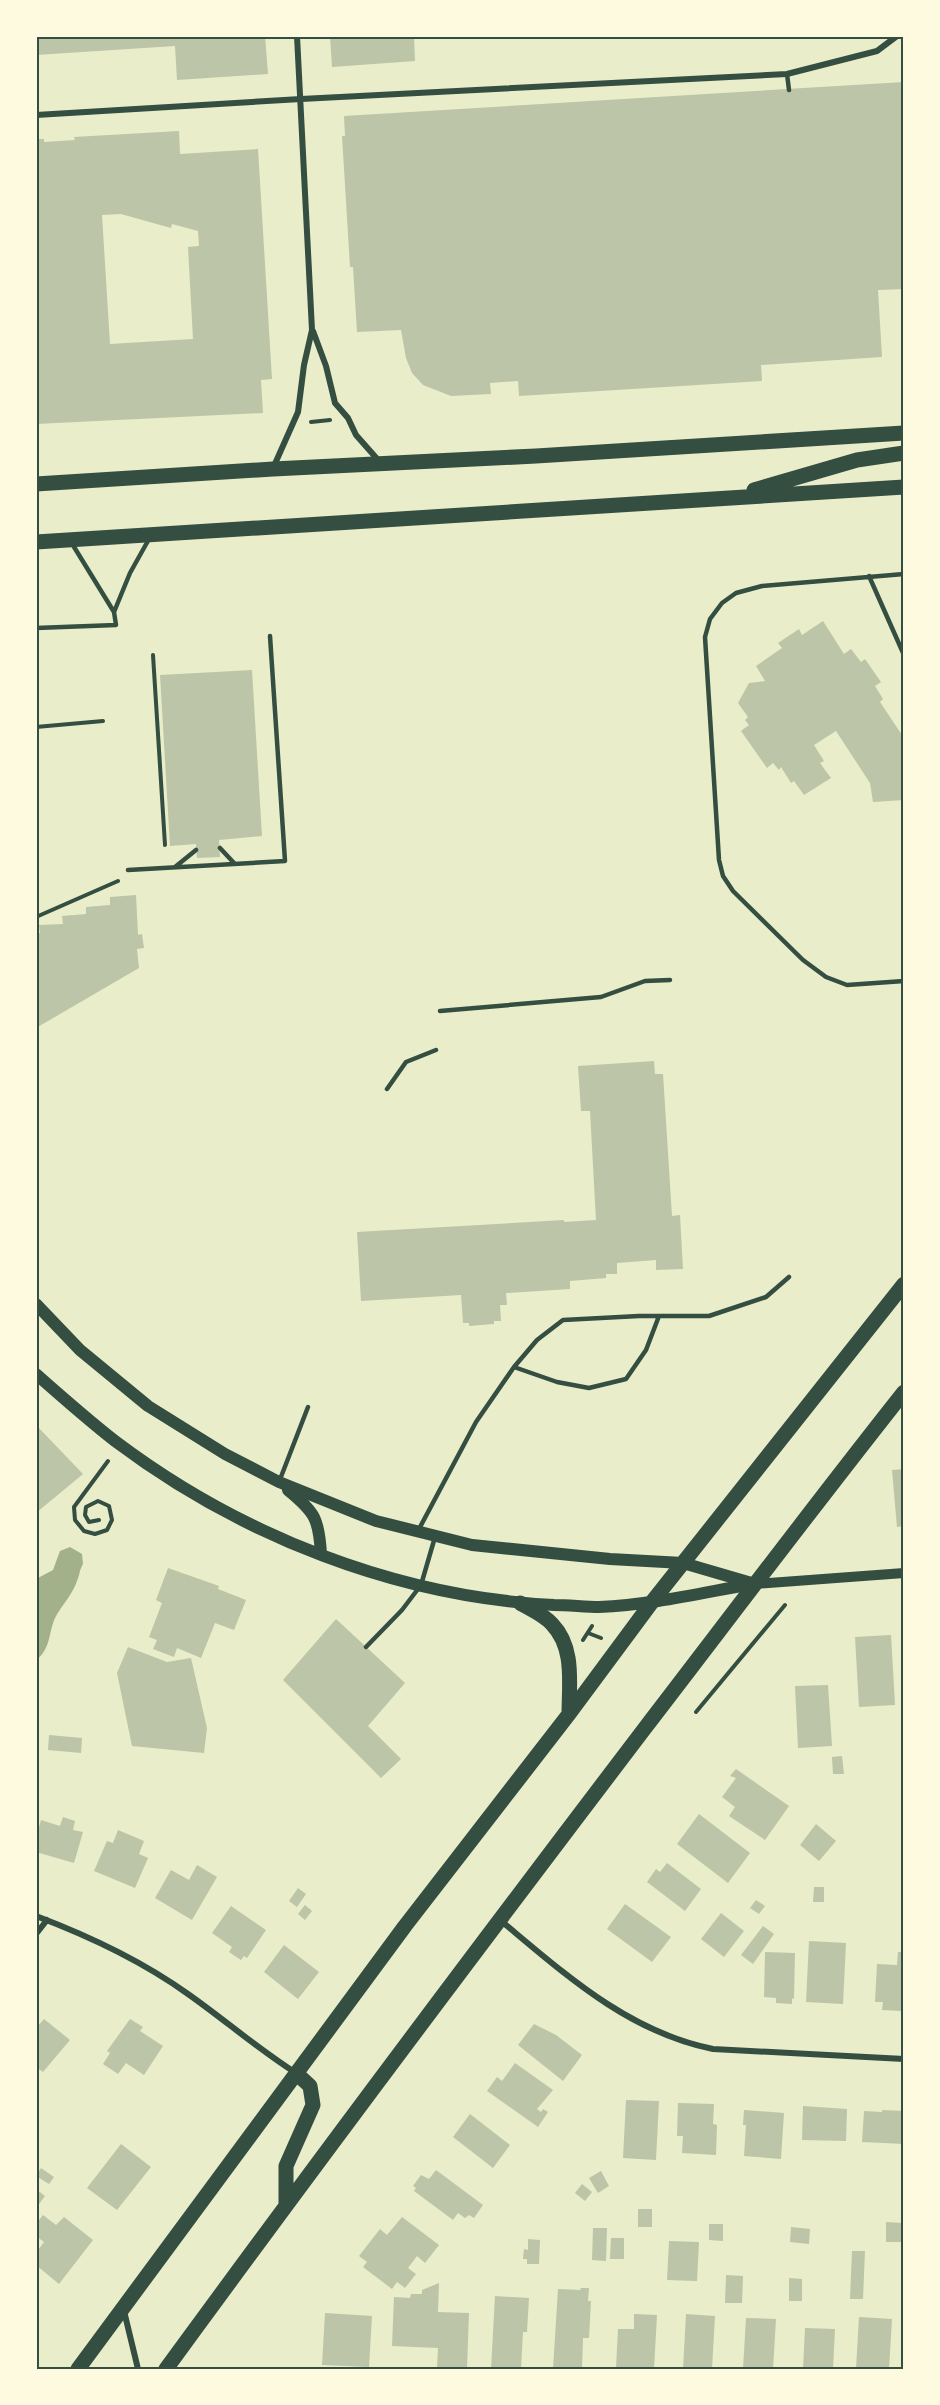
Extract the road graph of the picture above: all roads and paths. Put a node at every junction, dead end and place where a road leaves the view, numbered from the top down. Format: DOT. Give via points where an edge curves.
graph roads {
  1 [pos="297,36"];
  2 [pos="897,36"];
  3 [pos="787,74"];
  4 [pos="789,90"];
  5 [pos="302,99"];
  6 [pos="36,115"];
  7 [pos="312,330"];
  8 [pos="332,420"];
  9 [pos="301,423"];
  10 [pos="904,433"];
  11 [pos="904,453"];
  12 [pos="382,465"];
  13 [pos="273,469"];
  14 [pos="36,484"];
  15 [pos="904,487"];
  16 [pos="701,501"];
  17 [pos="151,536"];
  18 [pos="69,540"];
  19 [pos="36,542"];
  20 [pos="904,574"];
  21 [pos="869,576"];
  22 [pos="114,612"];
  23 [pos="36,628"];
  24 [pos="270,636"];
  25 [pos="153,655"];
  26 [pos="904,655"];
  27 [pos="104,722"];
  28 [pos="36,726"];
  29 [pos="165,845"];
  30 [pos="220,848"];
  31 [pos="196,850"];
  32 [pos="235,864"];
  33 [pos="175,867"];
  34 [pos="128,870"];
  35 [pos="123,879"];
  36 [pos="36,917"];
  37 [pos="670,980"];
  38 [pos="904,981"];
  39 [pos="440,1011"];
  40 [pos="436,1050"];
  41 [pos="387,1089"];
  42 [pos="789,1277"];
  43 [pos="904,1284"];
  44 [pos="36,1304"];
  45 [pos="659,1316"];
  46 [pos="514,1367"];
  47 [pos="36,1374"];
  48 [pos="904,1392"];
  49 [pos="308,1407"];
  50 [pos="108,1461"];
  51 [pos="279,1482"];
  52 [pos="99,1520"];
  53 [pos="418,1531"];
  54 [pos="435,1536"];
  55 [pos="321,1554"];
  56 [pos="682,1563"];
  57 [pos="904,1573"];
  58 [pos="755,1584"];
  59 [pos="421,1586"];
  60 [pos="652,1602"];
  61 [pos="520,1603"];
  62 [pos="785,1605"];
  63 [pos="594,1623"];
  64 [pos="588,1633"];
  65 [pos="602,1638"];
  66 [pos="581,1643"];
  67 [pos="366,1647"];
  68 [pos="696,1712"];
  69 [pos="569,1714"];
  70 [pos="36,1916"];
  71 [pos="500,1919"];
  72 [pos="47,1920"];
  73 [pos="36,1934"];
  74 [pos="904,2059"];
  75 [pos="297,2074"];
  76 [pos="286,2205"];
  77 [pos="123,2308"];
  78 [pos="78,2369"];
  79 [pos="138,2369"];
  80 [pos="166,2369"];
  1 -- 5 [label="street"];
  2 -- 3 [label="street" via="877,51"];
  3 -- 4 [label="lane"];
  3 -- 5 [label="street"];
  5 -- 6 [label="street"];
  5 -- 7 [label="street"];
  7 -- 12 [label="street" via="335,403"];
  7 -- 13 [label="street" via="298,412"];
  8 -- 9 [label="path"];
  10 -- 12 [label="main road"];
  11 -- 16 [label="main road" via="878,455 765,488"];
  12 -- 13 [label="main road"];
  13 -- 14 [label="main road"];
  15 -- 16 [label="main road"];
  16 -- 17 [label="main road"];
  17 -- 18 [label="main road"];
  17 -- 22 [label="lane"];
  18 -- 19 [label="main road"];
  18 -- 22 [label="lane"];
  20 -- 21 [label="lane"];
  21 -- 26 [label="lane"];
  21 -- 38 [label="lane" via="762,586 736,593 710,619 705,637 719,860 733,891 803,960 826,977 847,985"];
  22 -- 23 [label="lane" via="116,625"];
  24 -- 32 [label="lane" via="285,861"];
  25 -- 29 [label="path"];
  27 -- 28 [label="path"];
  30 -- 32 [label="lane"];
  31 -- 33 [label="lane"];
  32 -- 33 [label="lane"];
  33 -- 34 [label="lane"];
  35 -- 36 [label="path"];
  37 -- 39 [label="lane" via="645,981 601,997"];
  40 -- 41 [label="lane" via="406,1062"];
  42 -- 45 [label="lane" via="766,1297 709,1316"];
  43 -- 56 [label="main road"];
  44 -- 51 [label="main road" via="80,1350 148,1406"];
  45 -- 46 [label="lane" via="563,1320 537,1340"];
  45 -- 46 [label="lane" via="646,1350 626,1379 589,1388"];
  46 -- 53 [label="lane" via="476,1422"];
  47 -- 55 [label="main road" via="116,1441 195,1494 284,1540"];
  48 -- 58 [label="main road"];
  49 -- 51 [label="lane"];
  50 -- 52 [label="path" via="74,1507 75,1520 84,1531 95,1534 107,1530 112,1520 109,1506 98,1501 86,1506 89,1522"];
  51 -- 53 [label="main road" via="376,1521"];
  51 -- 55 [label="main road" via="304,1502 315,1517"];
  53 -- 54 [label="main road"];
  54 -- 56 [label="main road" via="472,1545"];
  54 -- 59 [label="lane"];
  55 -- 59 [label="main road"];
  56 -- 58 [label="main road"];
  56 -- 60 [label="main road"];
  57 -- 58 [label="street"];
  58 -- 60 [label="main road"];
  58 -- 71 [label="main road"];
  59 -- 61 [label="main road"];
  59 -- 67 [label="lane"];
  60 -- 61 [label="main road" via="598,1607"];
  60 -- 69 [label="main road"];
  61 -- 69 [label="main road" via="550,1622 563,1637 568,1655"];
  62 -- 68 [label="path"];
  63 -- 64 [label="path"];
  64 -- 65 [label="path"];
  64 -- 66 [label="path"];
  69 -- 75 [label="main road" via="405,1926"];
  70 -- 72 [label="street"];
  71 -- 74 [label="street" via="616,2012 689,2044 713,2049"];
  71 -- 76 [label="main road"];
  72 -- 73 [label="street"];
  72 -- 75 [label="street" via="152,1971"];
  75 -- 76 [label="main road" via="310,2086 313,2105 286,2166"];
  75 -- 77 [label="main road"];
  76 -- 80 [label="main road"];
  77 -- 78 [label="main road"];
  77 -- 79 [label="street"];
}
